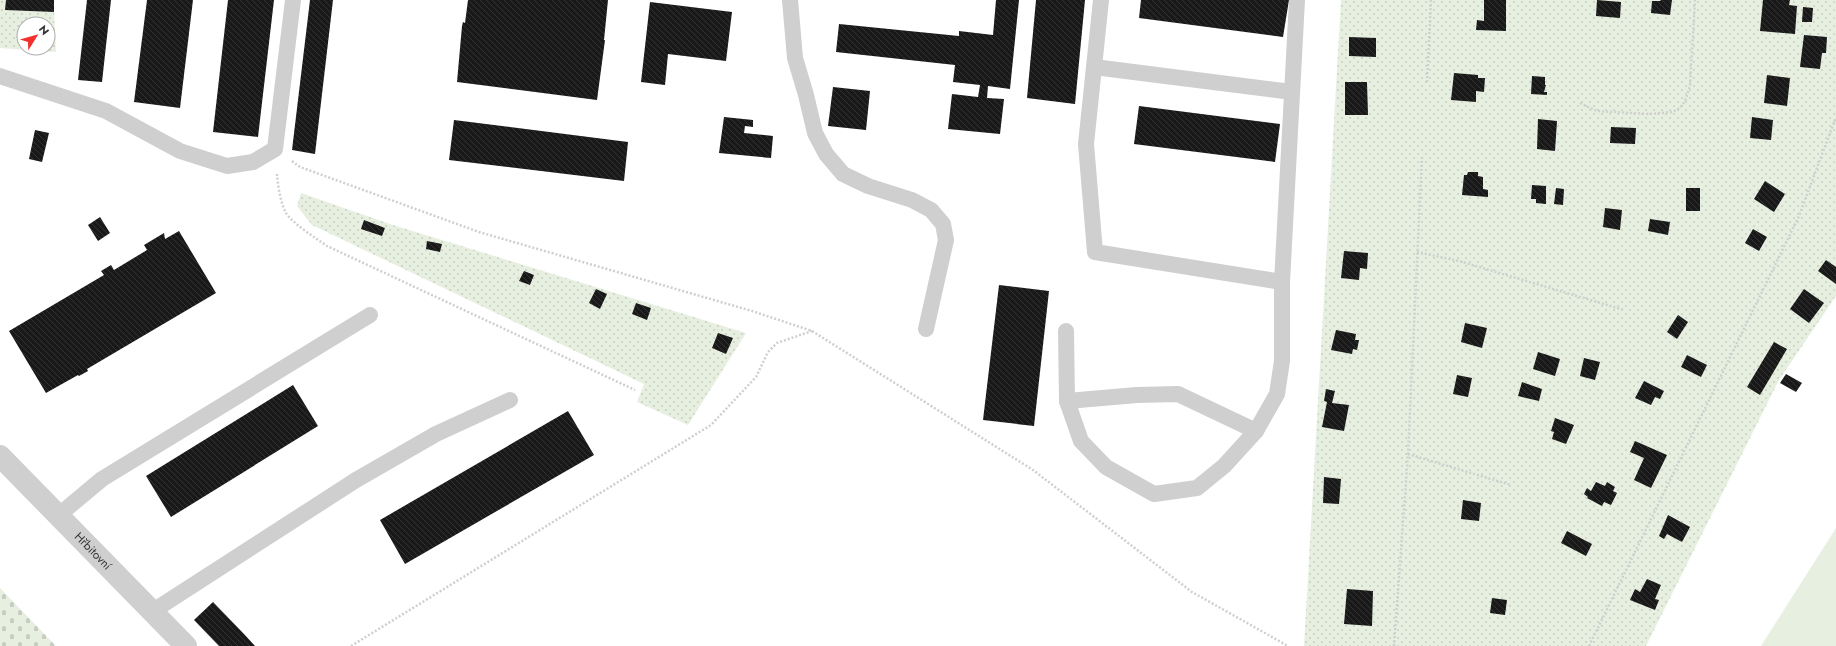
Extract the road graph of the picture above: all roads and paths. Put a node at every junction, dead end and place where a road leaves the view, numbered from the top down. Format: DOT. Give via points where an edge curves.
graph roads {
  1 [pos="293,0"];
  2 [pos="790,0"];
  3 [pos="1101,0"];
  4 [pos="1297,0"];
  5 [pos="1431,0"];
  6 [pos="1695,0"];
  7 [pos="1094,67"];
  8 [pos="0,76"];
  9 [pos="1427,82"];
  10 [pos="1292,92"];
  11 [pos="1580,103"];
  12 [pos="1836,118"];
  13 [pos="275,149"];
  14 [pos="1422,156"];
  15 [pos="1418,252"];
  16 [pos="1282,282"];
  17 [pos="1624,310"];
  18 [pos="370,315"];
  19 [pos="926,329"];
  20 [pos="812,331"];
  21 [pos="1066,331"];
  22 [pos="635,390"];
  23 [pos="510,400"];
  24 [pos="1067,401"];
  25 [pos="1256,430"];
  26 [pos="1408,454"];
  27 [pos="0,456"];
  28 [pos="1511,485"];
  29 [pos="59,516"];
  30 [pos="153,611"];
  31 [pos="186,646"];
  32 [pos="351,646"];
  33 [pos="1288,646"];
  34 [pos="1394,646"];
  35 [pos="1589,646"];
  1 -- 13 [label="lane"];
  2 -- 19 [label="lane" via="795,58 815,132 826,154 843,174 868,186 912,200 931,210 943,224 946,240"];
  3 -- 7 [label="lane"];
  4 -- 10 [label="lane"];
  5 -- 9 [label="path"];
  6 -- 11 [label="path" via="1690,86 1680,108 1672,112 1650,114 1597,111"];
  7 -- 10 [label="lane"];
  7 -- 16 [label="lane" via="1086,144 1094,252"];
  8 -- 13 [label="lane" via="106,111 180,151 227,166 253,162"];
  10 -- 16 [label="lane"];
  12 -- 35 [label="path" via="1799,216"];
  13 -- 20 [label="path" via="300,167 478,232 752,310"];
  13 -- 22 [label="path" via="278,189 286,214 310,235 327,246"];
  14 -- 15 [label="path"];
  15 -- 17 [label="path" via="1459,261"];
  15 -- 26 [label="path"];
  16 -- 25 [label="lane" via="1282,361 1277,394"];
  18 -- 29 [label="lane" via="102,479"];
  20 -- 32 [label="path" via="777,343 768,352 756,377 711,425"];
  20 -- 33 [label="path" via="1033,470 1192,592"];
  21 -- 24 [label="lane"];
  23 -- 30 [label="lane" via="436,434 356,480"];
  24 -- 25 [label="lane" via="1137,394 1178,394"];
  24 -- 25 [label="lane" via="1081,441 1106,467 1154,494 1197,488 1224,466"];
  26 -- 28 [label="path"];
  26 -- 34 [label="path"];
  27 -- 29 [label="street, Hřbitovní"];
  29 -- 30 [label="street, Hřbitovní"];
  30 -- 31 [label="street, Hřbitovní"];
}
